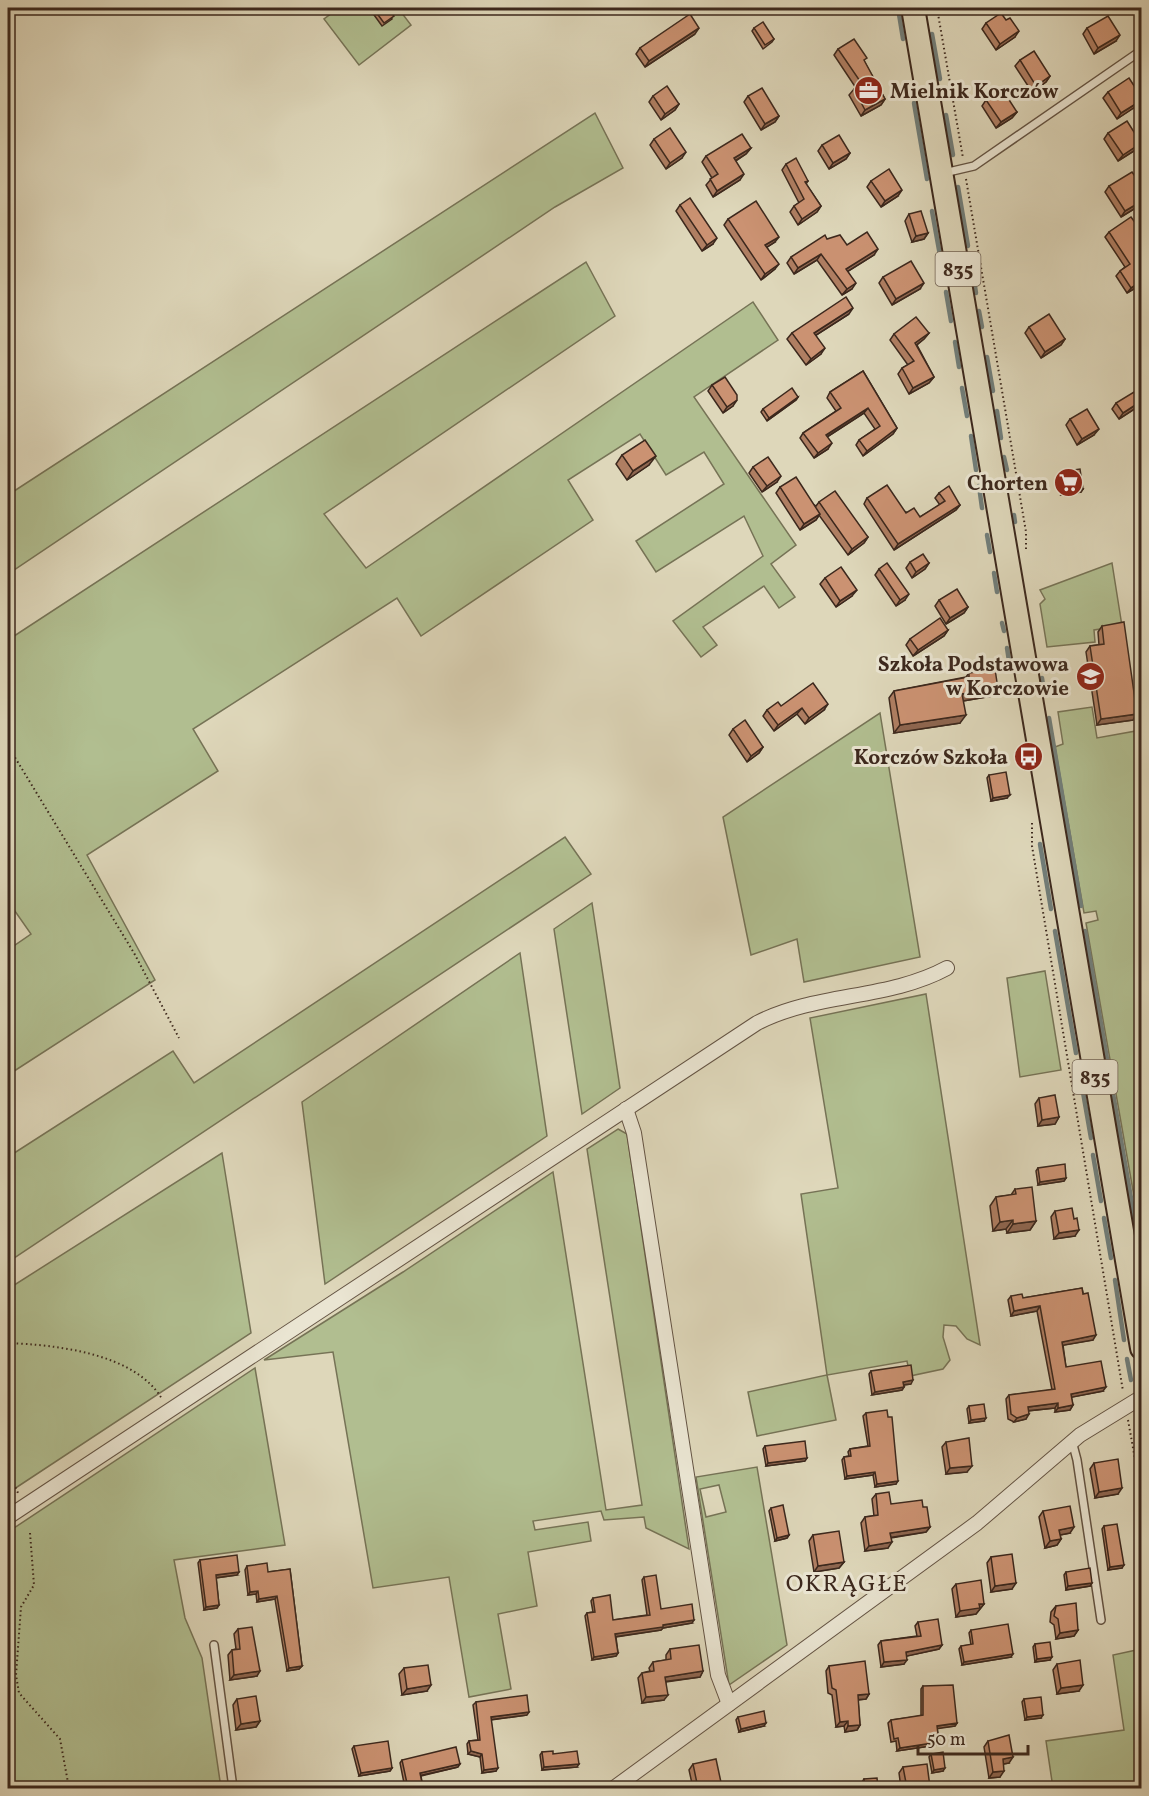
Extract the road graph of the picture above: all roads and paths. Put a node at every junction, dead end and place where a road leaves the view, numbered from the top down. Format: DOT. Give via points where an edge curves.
graph roads {
  1 [pos="913,8"];
  2 [pos="937,8"];
  3 [pos="1142,50"];
  4 [pos="964,169"];
  5 [pos="941,173"];
  6 [pos="1026,558"];
  7 [pos="8,746"];
  8 [pos="1032,822"];
  9 [pos="946,968"];
  10 [pos="179,1038"];
  11 [pos="626,1109"];
  12 [pos="8,1342"];
  13 [pos="1142,1348"];
  14 [pos="1142,1397"];
  15 [pos="1126,1407"];
  16 [pos="169,1410"];
  17 [pos="1072,1441"];
  18 [pos="8,1472"];
  19 [pos="1142,1498"];
  20 [pos="26,1506"];
  21 [pos="8,1517"];
  22 [pos="30,1533"];
  23 [pos="1101,1620"];
  24 [pos="214,1645"];
  25 [pos="729,1704"];
  26 [pos="69,1788"];
  27 [pos="233,1788"];
  28 [pos="614,1788"];
  1 -- 5 [label="main road, 835"];
  2 -- 4 [label="path"];
  3 -- 4 [label="lane" via="974,166"];
  4 -- 5 [label="lane"];
  4 -- 6 [label="path" via="1022,509"];
  5 -- 13 [label="main road, 835"];
  7 -- 10 [label="path" via="134,953"];
  8 -- 15 [label="path" via="1032,846"];
  9 -- 11 [label="street" via="912,984 806,1004 775,1014"];
  11 -- 16 [label="street"];
  11 -- 25 [label="street" via="634,1133 718,1675"];
  12 -- 16 [label="path" via="51,1345 116,1362 154,1385"];
  14 -- 15 [label="street"];
  15 -- 17 [label="street"];
  15 -- 19 [label="path"];
  16 -- 20 [label="street"];
  17 -- 23 [label="lane"];
  17 -- 25 [label="street" via="977,1523"];
  18 -- 20 [label="path"];
  20 -- 21 [label="street"];
  22 -- 26 [label="path" via="34,1585 21,1607 16,1675 19,1693 60,1739"];
  24 -- 27 [label="lane"];
  25 -- 28 [label="street"];
}
